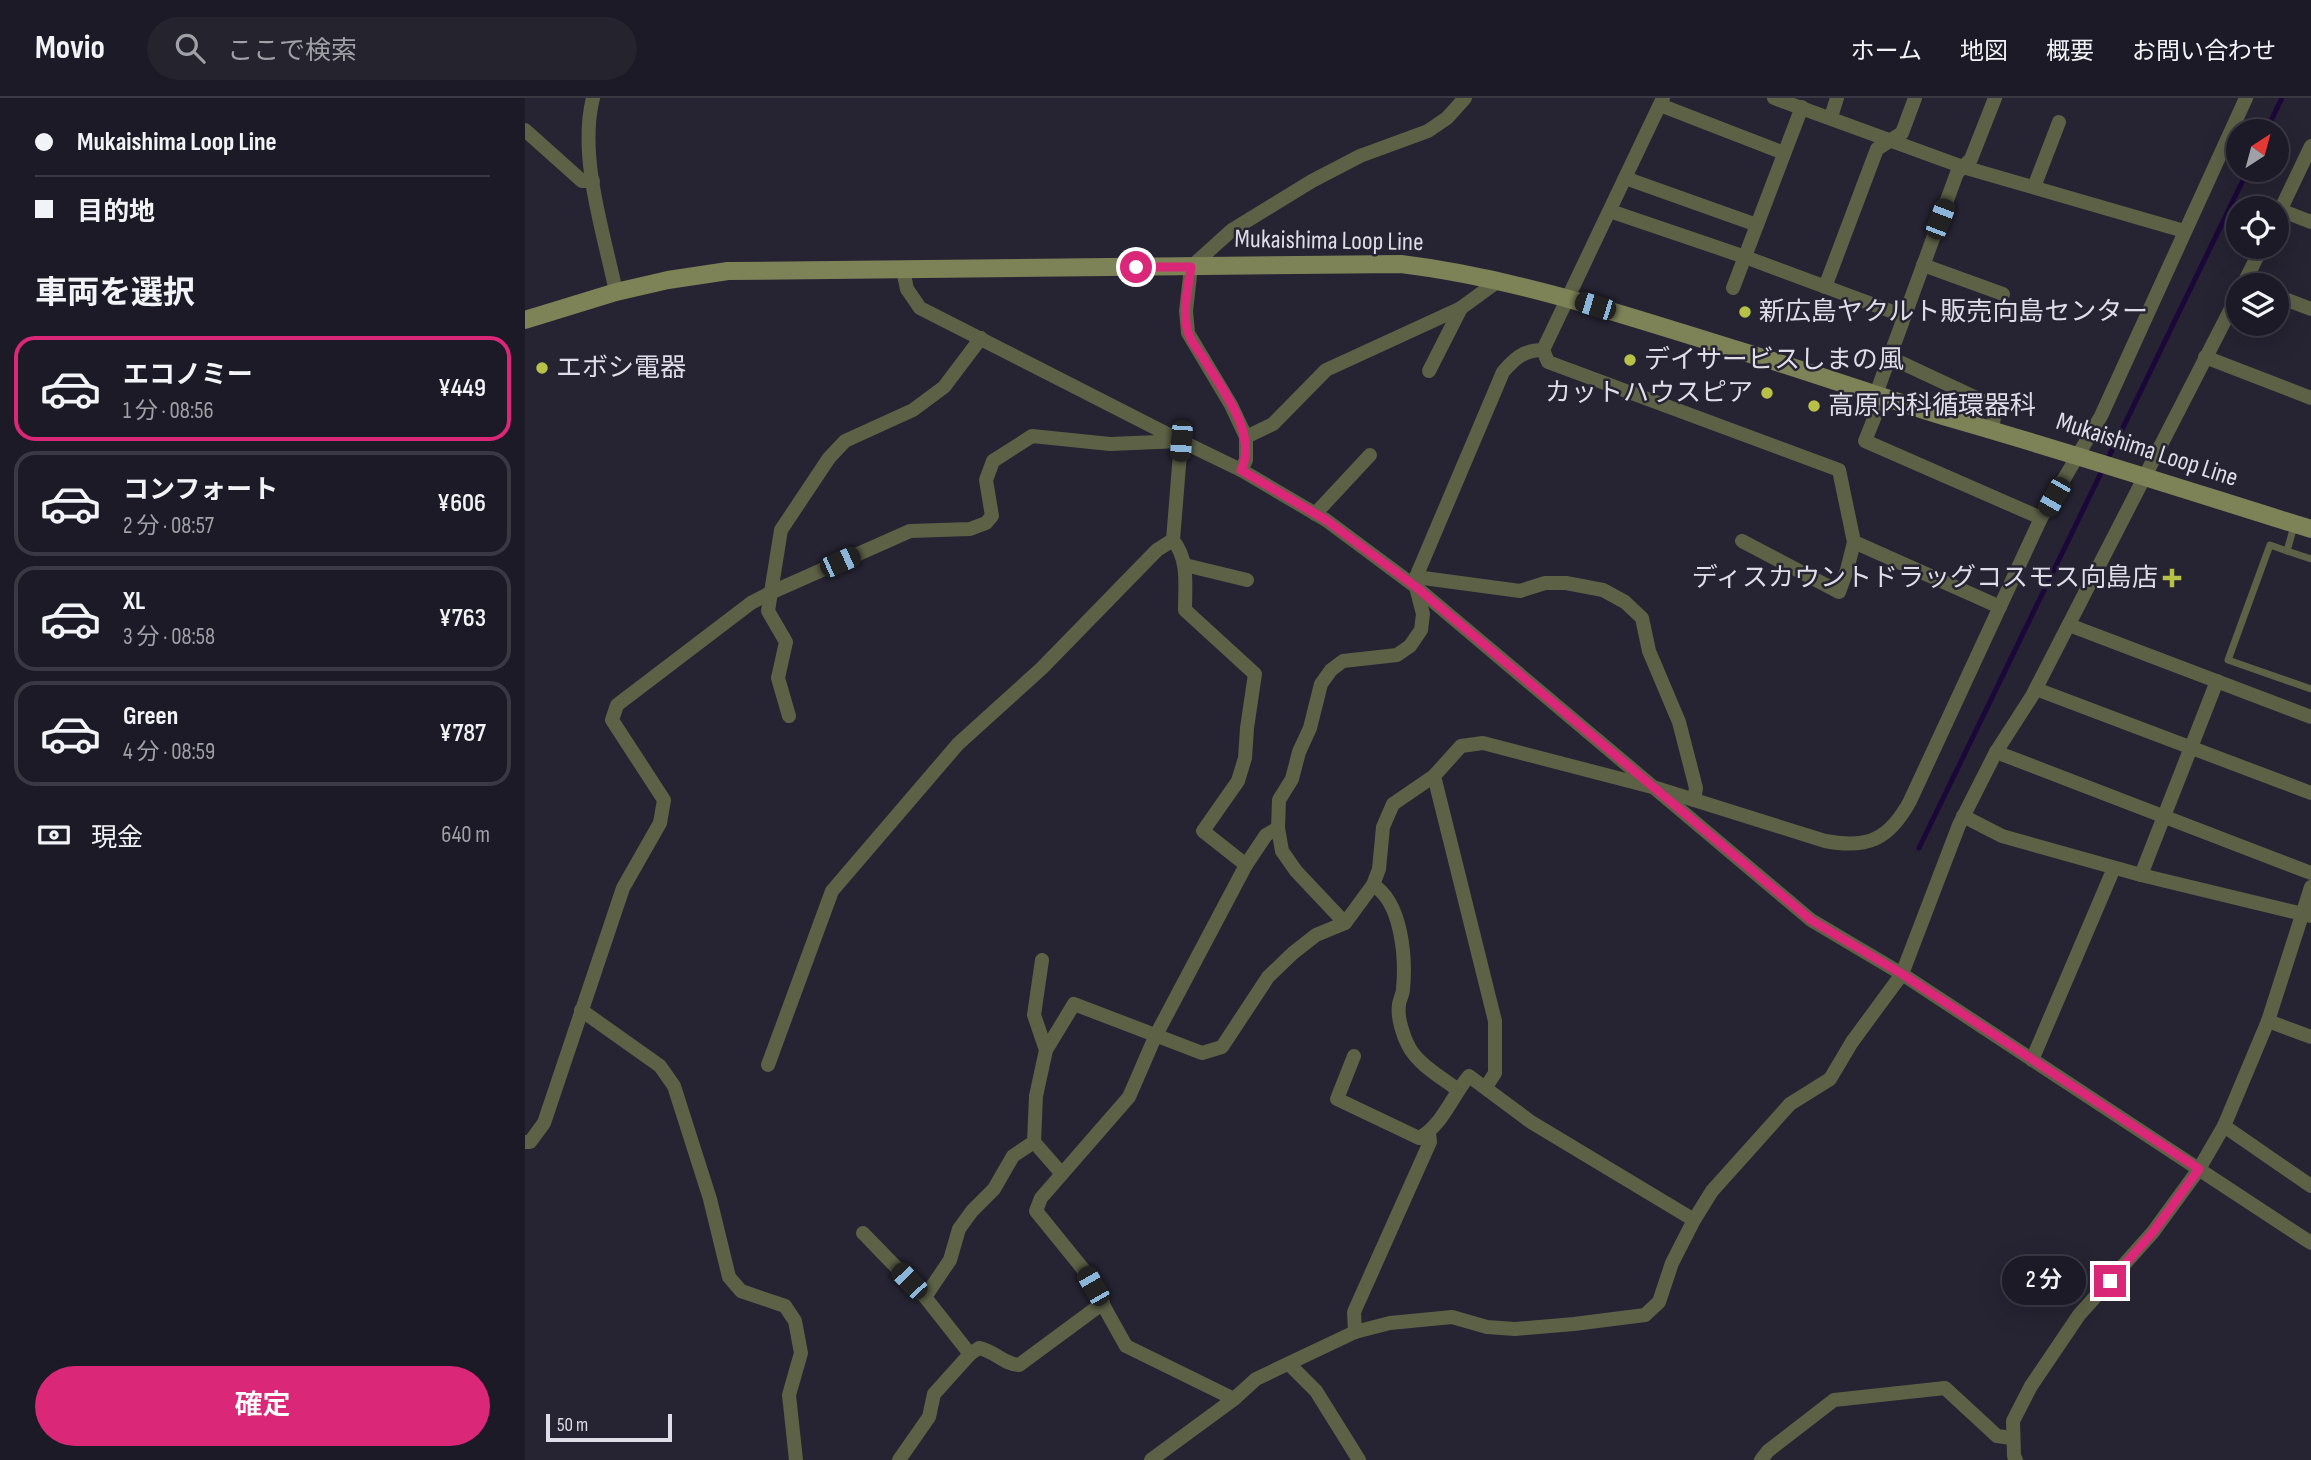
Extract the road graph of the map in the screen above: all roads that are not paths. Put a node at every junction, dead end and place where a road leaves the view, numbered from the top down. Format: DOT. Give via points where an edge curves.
graph roads {
  1 [pos="593,98"];
  2 [pos="1465,98"];
  3 [pos="1774,98"];
  4 [pos="1837,98"];
  5 [pos="1915,98"];
  6 [pos="1995,98"];
  7 [pos="2246,98"];
  8 [pos="1662,101"];
  9 [pos="1802,107"];
  10 [pos="1831,117"];
  11 [pos="2059,122"];
  12 [pos="525,130"];
  13 [pos="1892,139"];
  14 [pos="2311,146"];
  15 [pos="1784,153"];
  16 [pos="1963,167"];
  17 [pos="1625,178"];
  18 [pos="593,181"];
  19 [pos="2034,187"];
  20 [pos="2287,196"];
  21 [pos="1610,211"];
  22 [pos="2289,217"];
  23 [pos="2311,222"];
  24 [pos="1757,225"];
  25 [pos="2183,231"];
  26 [pos="1745,257"];
  27 [pos="1923,265"];
  28 [pos="1191,267"];
  29 [pos="903,270"];
  30 [pos="1499,281"];
  31 [pos="1734,288"];
  32 [pos="1825,288"];
  33 [pos="616,292"];
  34 [pos="2003,294"];
  35 [pos="1569,298"];
  36 [pos="2289,301"];
  37 [pos="1461,307"];
  38 [pos="2311,309"];
  39 [pos="1904,316"];
  40 [pos="2226,319"];
  41 [pos="525,320"];
  42 [pos="981,338"];
  43 [pos="1543,350"];
  44 [pos="1889,357"];
  45 [pos="2205,357"];
  46 [pos="1429,371"];
  47 [pos="1879,395"];
  48 [pos="2311,398"];
  49 [pos="1992,428"];
  50 [pos="1246,438"];
  51 [pos="1181,441"];
  52 [pos="1370,455"];
  53 [pos="2081,456"];
  54 [pos="1241,470"];
  55 [pos="2140,476"];
  56 [pos="1315,514"];
  57 [pos="2041,518"];
  58 [pos="2303,527"];
  59 [pos="1173,540"];
  60 [pos="1742,541"];
  61 [pos="1854,542"];
  62 [pos="2287,551"];
  63 [pos="2311,559"];
  64 [pos="1185,565"];
  65 [pos="1247,580"];
  66 [pos="1416,582"];
  67 [pos="770,593"];
  68 [pos="2000,607"];
  69 [pos="2069,625"];
  70 [pos="2217,681"];
  71 [pos="2036,689"];
  72 [pos="2311,689"];
  73 [pos="789,716"];
  74 [pos="2311,717"];
  75 [pos="2192,748"];
  76 [pos="1996,752"];
  77 [pos="1434,776"];
  78 [pos="1656,788"];
  79 [pos="2311,793"];
  80 [pos="1694,800"];
  81 [pos="1963,816"];
  82 [pos="2166,817"];
  83 [pos="1277,828"];
  84 [pos="1246,865"];
  85 [pos="2114,868"];
  86 [pos="2311,873"];
  87 [pos="2141,875"];
  88 [pos="1373,884"];
  89 [pos="2311,887"];
  90 [pos="2306,915"];
  91 [pos="1345,923"];
  92 [pos="1042,960"];
  93 [pos="1902,974"];
  94 [pos="581,1010"];
  95 [pos="2268,1021"];
  96 [pos="1155,1037"];
  97 [pos="2311,1037"];
  98 [pos="1046,1050"];
  99 [pos="1354,1056"];
  100 [pos="2032,1060"];
  101 [pos="768,1065"];
  102 [pos="1486,1087"];
  103 [pos="1458,1090"];
  104 [pos="2224,1126"];
  105 [pos="1429,1133"];
  106 [pos="525,1142"];
  107 [pos="1034,1142"];
  108 [pos="2199,1169"];
  109 [pos="1062,1174"];
  110 [pos="2311,1186"];
  111 [pos="1694,1220"];
  112 [pos="863,1233"];
  113 [pos="2311,1243"];
  114 [pos="925,1297"];
  115 [pos="1103,1303"];
  116 [pos="1355,1332"];
  117 [pos="970,1354"];
  118 [pos="1290,1365"];
  119 [pos="1234,1399"];
  120 [pos="2012,1438"];
  121 [pos="796,1460"];
  122 [pos="899,1460"];
  123 [pos="1151,1460"];
  124 [pos="1359,1460"];
  125 [pos="1761,1460"];
  126 [pos="2017,1460"];
  1 -- 18 [label="street" via="589,140"];
  2 -- 28 [label="street" via="1428,131 1360,156 1232,230"];
  3 -- 9 [label="street"];
  4 -- 10 [label="street"];
  5 -- 13 [label="street" via="1902,133"];
  6 -- 16 [label="street" via="1971,159"];
  7 -- 25 [label="street"];
  8 -- 15 [label="street"];
  8 -- 17 [label="street"];
  9 -- 10 [label="street"];
  9 -- 15 [label="street"];
  10 -- 13 [label="street"];
  11 -- 19 [label="street"];
  12 -- 18 [label="street" via="582,181"];
  13 -- 16 [label="street"];
  13 -- 32 [label="street" via="1877,149"];
  14 -- 20 [label="street"];
  15 -- 24 [label="street"];
  16 -- 19 [label="street"];
  16 -- 27 [label="street"];
  17 -- 21 [label="street"];
  17 -- 24 [label="street"];
  18 -- 33 [label="street"];
  19 -- 25 [label="street"];
  21 -- 26 [label="street"];
  21 -- 35 [label="street"];
  22 -- 23 [label="street"];
  24 -- 26 [label="street"];
  25 -- 53 [label="street"];
  26 -- 31 [label="street"];
  26 -- 32 [label="street"];
  27 -- 34 [label="street"];
  27 -- 39 [label="street"];
  28 -- 29 [label="main road, Mukaishima Loop Line"];
  28 -- 30 [label="main road, Mukaishima Loop Line" via="1401,264"];
  28 -- 50 [label="street" via="1188,334"];
  29 -- 33 [label="main road, Mukaishima Loop Line" via="728,271"];
  29 -- 42 [label="street" via="907,289 920,308"];
  30 -- 35 [label="main road, Mukaishima Loop Line"];
  30 -- 37 [label="street"];
  32 -- 39 [label="street"];
  33 -- 41 [label="main road, Mukaishima Loop Line"];
  35 -- 43 [label="street"];
  35 -- 47 [label="main road, Mukaishima Loop Line"];
  36 -- 38 [label="street"];
  37 -- 46 [label="street"];
  37 -- 50 [label="street" via="1326,370 1273,424"];
  39 -- 44 [label="street"];
  40 -- 45 [label="street"];
  42 -- 51 [label="street"];
  42 -- 67 [label="street" via="944,387 913,410 845,441 829,458 781,530"];
  43 -- 61 [label="street" via="1548,362 1839,470"];
  43 -- 66 [label="street" via="1517,357 1503,372"];
  44 -- 47 [label="street"];
  44 -- 49 [label="street" via="1996,407"];
  45 -- 48 [label="street"];
  45 -- 55 [label="street"];
  47 -- 49 [label="main road, Mukaishima Loop Line"];
  47 -- 57 [label="street" via="1865,442"];
  49 -- 53 [label="main road, Mukaishima Loop Line"];
  50 -- 54 [label="street"];
  51 -- 54 [label="street"];
  51 -- 59 [label="street"];
  51 -- 67 [label="street" via="1110,444 1032,436 993,461 986,480 992,516 986,523 970,529 910,531"];
  52 -- 56 [label="street"];
  53 -- 55 [label="main road, Mukaishima Loop Line"];
  53 -- 57 [label="street"];
  54 -- 56 [label="street"];
  55 -- 58 [label="main road, Mukaishima Loop Line"];
  55 -- 69 [label="street"];
  56 -- 66 [label="street"];
  57 -- 68 [label="street"];
  58 -- 62 [label="lane"];
  59 -- 64 [label="street"];
  59 -- 101 [label="street" via="1157,550 1042,668 958,744 832,891"];
  60 -- 61 [label="street" via="1839,592"];
  61 -- 68 [label="street"];
  62 -- 63 [label="lane"];
  62 -- 72 [label="lane" via="2270,545 2228,660"];
  64 -- 65 [label="street"];
  64 -- 84 [label="street" via="1185,610 1255,674 1238,781 1203,831"];
  66 -- 78 [label="street"];
  66 -- 80 [label="street" via="1520,591 1545,583 1566,583 1603,590 1625,602 1642,618 1649,651 1679,722 1696,788"];
  66 -- 83 [label="street" via="1423,614 1421,629 1409,646 1398,655 1343,661 1321,684 1292,779 1279,800"];
  67 -- 73 [label="street" via="768,611 786,642 778,678"];
  67 -- 94 [label="street" via="617,705 612,720 664,800 660,823 623,888"];
  68 -- 80 [label="street" via="1901,817 1891,829 1850,846"];
  69 -- 70 [label="street"];
  69 -- 71 [label="street"];
  70 -- 74 [label="street"];
  70 -- 75 [label="street"];
  71 -- 75 [label="street"];
  71 -- 76 [label="street"];
  75 -- 79 [label="street"];
  75 -- 82 [label="street"];
  76 -- 81 [label="street"];
  76 -- 82 [label="street"];
  77 -- 78 [label="street" via="1461,746 1483,743"];
  77 -- 88 [label="street" via="1393,804 1383,827"];
  77 -- 102 [label="street" via="1495,1021 1495,1073"];
  78 -- 80 [label="street"];
  78 -- 93 [label="street" via="1811,920"];
  81 -- 85 [label="street" via="2002,836"];
  81 -- 93 [label="street"];
  82 -- 86 [label="street"];
  82 -- 87 [label="street"];
  83 -- 84 [label="street" via="1266,835"];
  83 -- 91 [label="street" via="1282,851 1296,871"];
  84 -- 96 [label="street"];
  85 -- 87 [label="street"];
  85 -- 100 [label="street"];
  87 -- 90 [label="street"];
  88 -- 91 [label="street"];
  88 -- 103 [label="street" via="1384,891 1402,941 1399,1005 1409,1047"];
  89 -- 90 [label="street"];
  90 -- 95 [label="street"];
  91 -- 96 [label="street" via="1316,935 1268,977 1222,1047 1202,1053"];
  92 -- 98 [label="street" via="1034,1015"];
  93 -- 100 [label="street"];
  93 -- 111 [label="street" via="1830,1079 1790,1104 1712,1191"];
  94 -- 106 [label="street" via="544,1123 530,1142"];
  94 -- 121 [label="street" via="660,1066 674,1086 729,1277 741,1291 785,1306 795,1321 801,1353 789,1395"];
  95 -- 97 [label="street"];
  95 -- 104 [label="street"];
  96 -- 98 [label="street" via="1074,1004"];
  96 -- 109 [label="street" via="1129,1097"];
  98 -- 107 [label="street" via="1036,1096"];
  99 -- 105 [label="street" via="1337,1099 1419,1138"];
  100 -- 108 [label="street"];
  102 -- 103 [label="street" via="1469,1076"];
  102 -- 111 [label="street" via="1531,1122"];
  103 -- 105 [label="street"];
  104 -- 108 [label="street"];
  104 -- 110 [label="street"];
  105 -- 116 [label="street" via="1430,1142 1354,1312"];
  107 -- 109 [label="street"];
  107 -- 114 [label="street" via="1013,1156 994,1189 959,1229 950,1260"];
  108 -- 113 [label="street"];
  108 -- 120 [label="street" via="2153,1232 2079,1315 2031,1385 2013,1421"];
  109 -- 115 [label="street" via="1036,1211 1083,1269"];
  111 -- 116 [label="street" via="1659,1302 1645,1315 1515,1329 1452,1317 1390,1323"];
  112 -- 114 [label="street"];
  114 -- 117 [label="street"];
  115 -- 117 [label="street" via="1019,1365 979,1348"];
  115 -- 119 [label="street" via="1126,1346"];
  116 -- 118 [label="street"];
  117 -- 122 [label="street" via="933,1394 929,1417"];
  118 -- 119 [label="street" via="1257,1379"];
  118 -- 124 [label="street" via="1316,1391"];
  119 -- 123 [label="street"];
  120 -- 125 [label="street" via="1997,1436 1945,1388 1835,1400"];
  120 -- 126 [label="street"];
}
